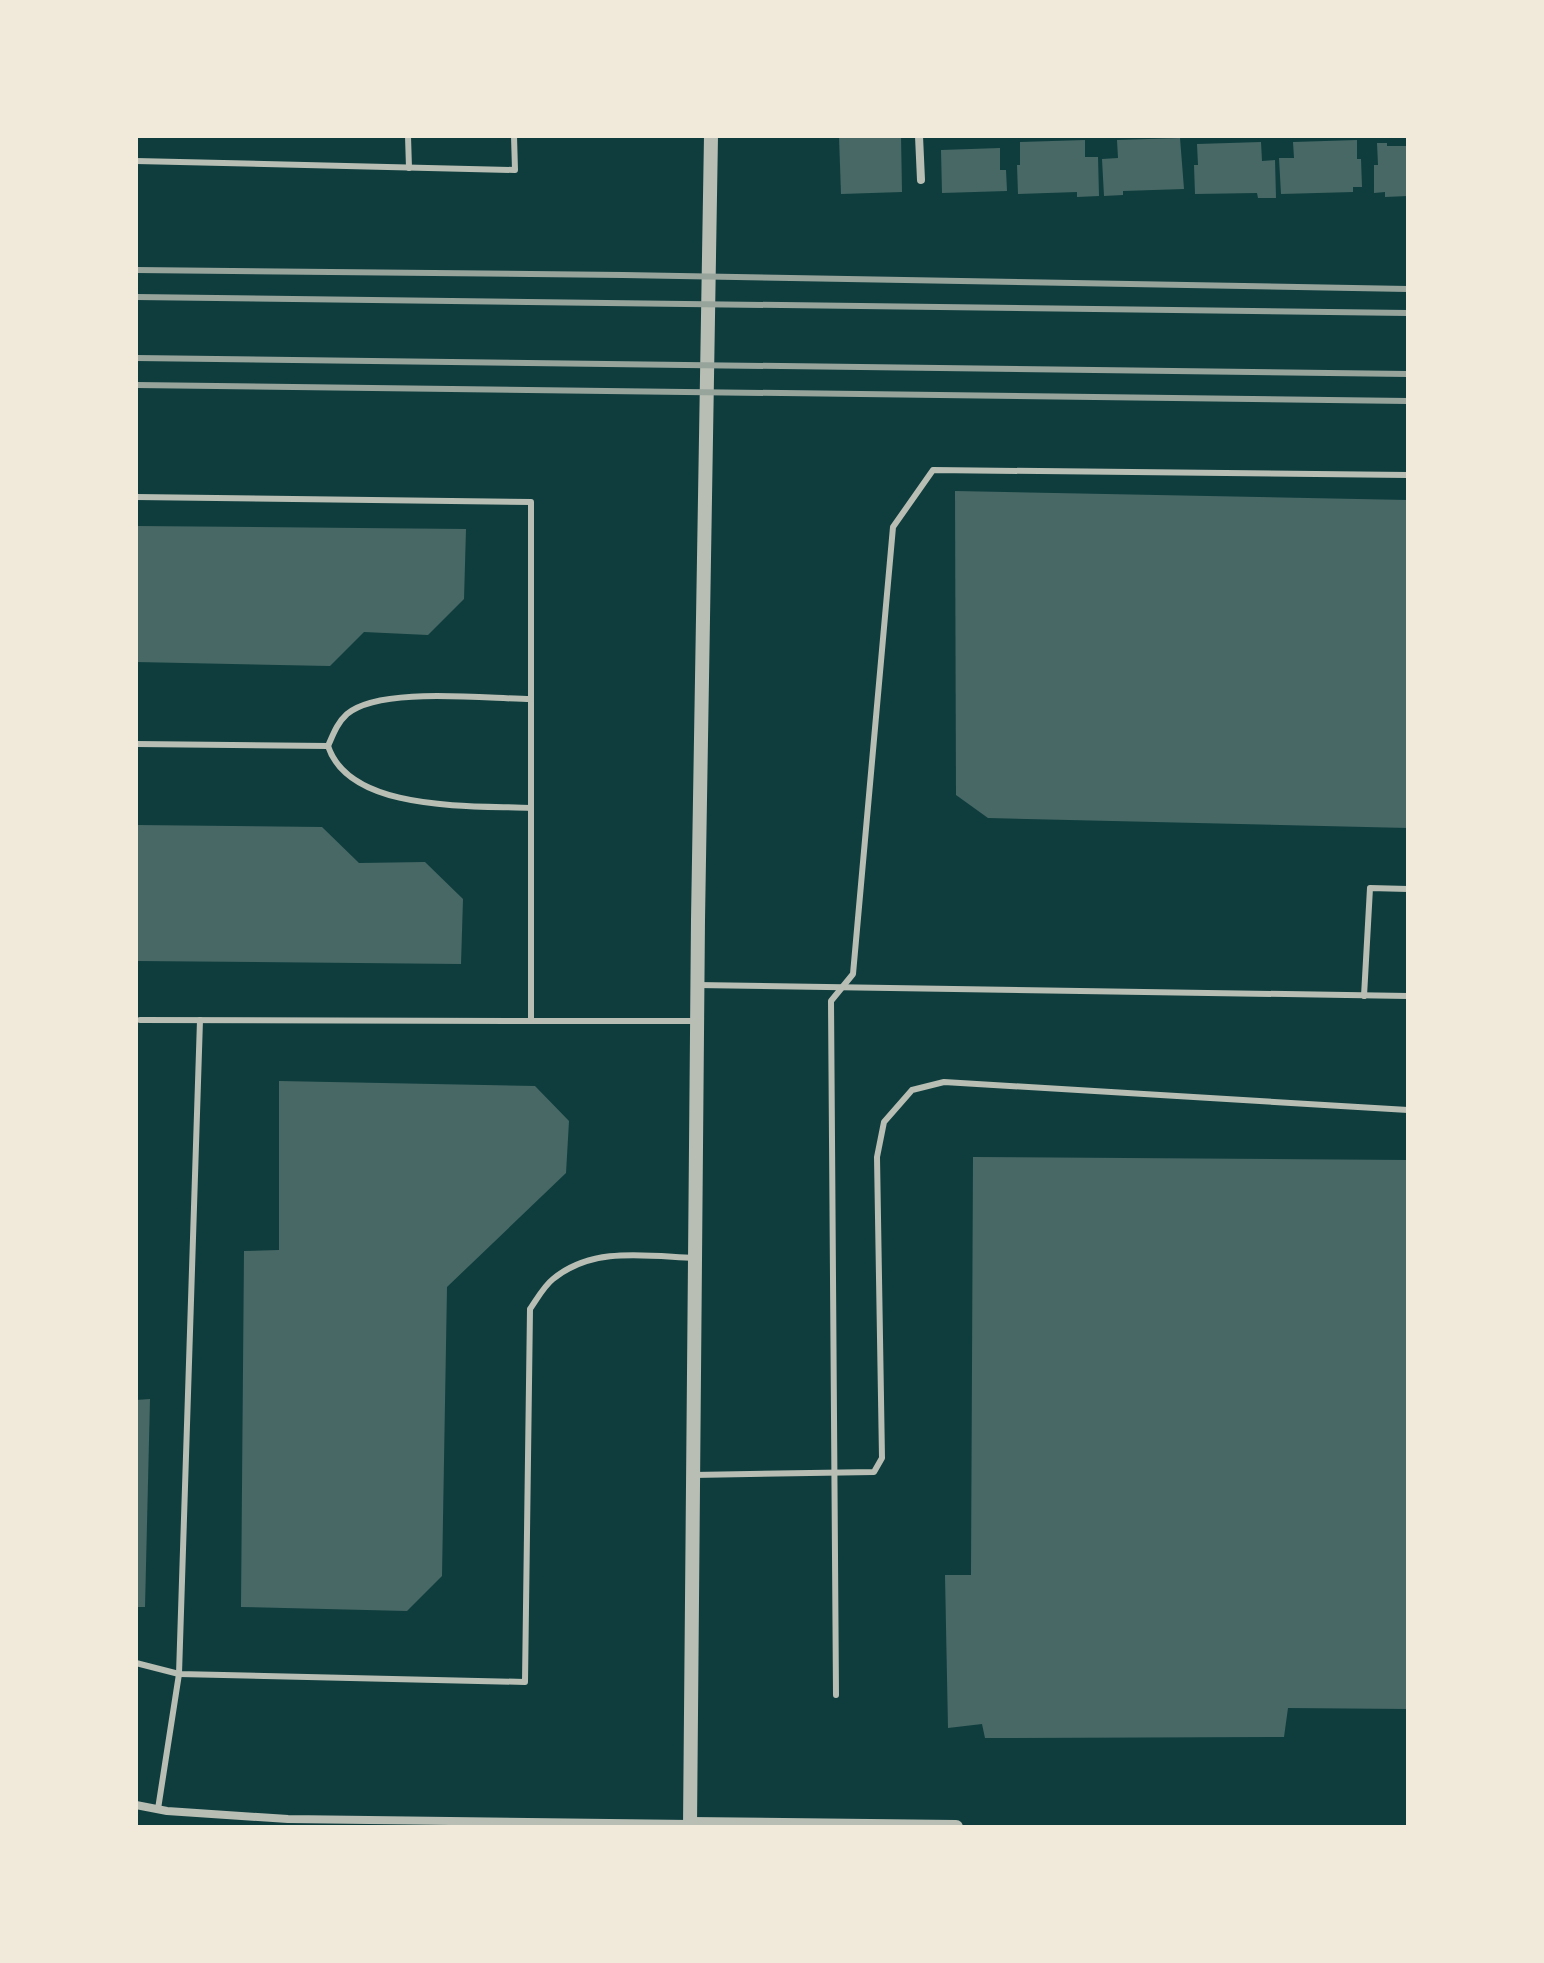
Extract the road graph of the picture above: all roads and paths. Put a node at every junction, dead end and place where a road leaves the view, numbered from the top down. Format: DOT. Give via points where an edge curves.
graph roads {
  1 [pos="408,136"];
  2 [pos="514,136"];
  3 [pos="711,136"];
  4 [pos="919,136"];
  5 [pos="136,161"];
  6 [pos="409,168"];
  7 [pos="921,180"];
  8 [pos="1408,475"];
  9 [pos="136,497"];
  10 [pos="531,699"];
  11 [pos="136,744"];
  12 [pos="328,746"];
  13 [pos="531,808"];
  14 [pos="1408,889"];
  15 [pos="697,985"];
  16 [pos="842,989"];
  17 [pos="1364,996"];
  18 [pos="1408,996"];
  19 [pos="140,1020"];
  20 [pos="200,1020"];
  21 [pos="531,1021"];
  22 [pos="697,1021"];
  23 [pos="1408,1110"];
  24 [pos="695,1258"];
  25 [pos="693,1475"];
  26 [pos="833,1475"];
  27 [pos="136,1663"];
  28 [pos="179,1674"];
  29 [pos="836,1695"];
  30 [pos="136,1805"];
  31 [pos="158,1809"];
  32 [pos="387,1824"];
  33 [pos="690,1825"];
  34 [pos="956,1827"];
  1 -- 6 [label="lane"];
  2 -- 6 [label="lane" via="515,170"];
  3 -- 15 [label="street"];
  4 -- 7 [label="street"];
  5 -- 6 [label="lane"];
  8 -- 16 [label="lane" via="933,470 893,527 853,974"];
  9 -- 10 [label="lane" via="531,502"];
  10 -- 12 [label="lane" via="373,702 348,713"];
  10 -- 13 [label="lane"];
  11 -- 12 [label="lane"];
  12 -- 13 [label="lane" via="342,772 390,796"];
  13 -- 21 [label="lane"];
  14 -- 17 [label="lane" via="1370,888"];
  15 -- 16 [label="lane"];
  15 -- 22 [label="street"];
  16 -- 17 [label="lane"];
  16 -- 26 [label="lane" via="831,1001"];
  17 -- 18 [label="lane"];
  19 -- 20 [label="lane"];
  20 -- 21 [label="lane"];
  20 -- 28 [label="lane"];
  21 -- 22 [label="lane"];
  22 -- 24 [label="street"];
  23 -- 26 [label="lane" via="944,1082 912,1090 884,1122 877,1157 882,1458 874,1472"];
  24 -- 25 [label="street"];
  24 -- 28 [label="lane" via="613,1254 572,1266 551,1280 530,1309 525,1682"];
  25 -- 26 [label="lane"];
  25 -- 33 [label="street"];
  26 -- 29 [label="lane"];
  27 -- 28 [label="lane"];
  28 -- 31 [label="lane"];
  30 -- 31 [label="street"];
  31 -- 32 [label="street"];
  32 -- 33 [label="street"];
  33 -- 34 [label="street"];
}
